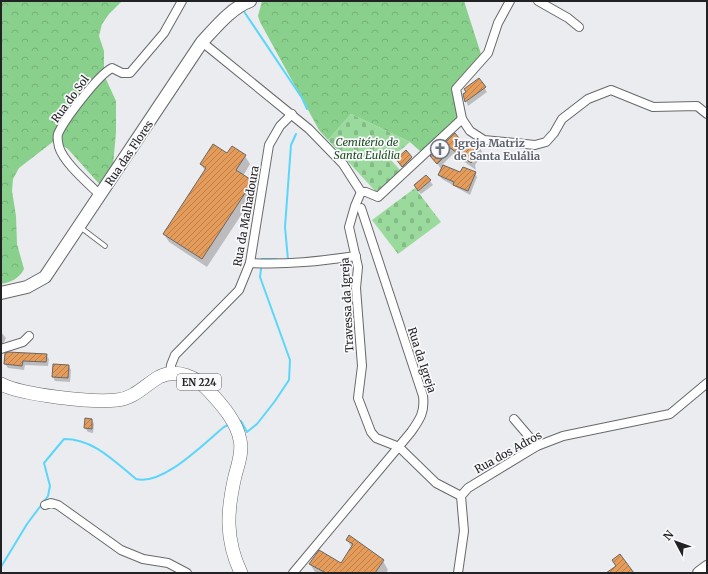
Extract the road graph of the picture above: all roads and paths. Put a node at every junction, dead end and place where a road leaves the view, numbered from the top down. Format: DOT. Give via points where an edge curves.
graph roads {
  1 [pos="182,1"];
  2 [pos="250,1"];
  3 [pos="510,1"];
  4 [pos="538,1"];
  5 [pos="579,27"];
  6 [pos="202,42"];
  7 [pos="292,114"];
  8 [pos="707,114"];
  9 [pos="462,119"];
  10 [pos="361,192"];
  11 [pos="100,196"];
  12 [pos="361,208"];
  13 [pos="79,227"];
  14 [pos="105,246"];
  15 [pos="356,256"];
  16 [pos="250,263"];
  17 [pos="1,293"];
  18 [pos="29,336"];
  19 [pos="1,349"];
  20 [pos="170,373"];
  21 [pos="707,383"];
  22 [pos="1,384"];
  23 [pos="514,419"];
  24 [pos="537,446"];
  25 [pos="399,447"];
  26 [pos="461,496"];
  27 [pos="45,505"];
  28 [pos="707,568"];
  29 [pos="187,573"];
  30 [pos="241,573"];
  31 [pos="293,573"];
  32 [pos="458,573"];
  33 [pos="699,573"];
  1 -- 11 [label="street, Rua do Sol" via="164,33 130,73 122,73 112,68 105,71 80,100 58,135 59,148"];
  2 -- 6 [label="street, Rua das Flores" via="220,22"];
  3 -- 9 [label="street" via="498,23 488,53 456,90"];
  4 -- 5 [label="street"];
  6 -- 7 [label="street"];
  6 -- 11 [label="street, Rua das Flores"];
  7 -- 10 [label="street" via="343,164"];
  7 -- 16 [label="street, Rua da Malhadoura" via="280,126 269,145"];
  8 -- 9 [label="street" via="697,106 653,107 611,90 588,99 562,119 546,142 534,145 484,140 470,131"];
  9 -- 10 [label="street" via="378,196"];
  10 -- 15 [label="street, Travessa da Igreja" via="354,206 349,227"];
  11 -- 13 [label="street, Rua das Flores"];
  12 -- 25 [label="street, Rua da Igreja" via="424,407 422,415"];
  13 -- 14 [label="lane"];
  13 -- 17 [label="street, Rua das Flores" via="45,277 27,288"];
  15 -- 16 [label="street" via="316,262"];
  15 -- 25 [label="street, Travessa da Igreja" via="362,366 358,398 371,432 376,438"];
  16 -- 20 [label="street, Rua da Malhadoura" via="239,290 175,355"];
  18 -- 19 [label="street" via="24,342"];
  20 -- 22 [label="main road, EN 224" via="158,378 133,396 118,400 23,392"];
  20 -- 30 [label="main road, EN 224" via="184,374 209,390 237,428 241,441 240,455 227,518 229,536"];
  21 -- 24 [label="street, Rua dos Adros" via="670,414 563,436"];
  23 -- 24 [label="street"];
  24 -- 26 [label="street, Rua dos Adros" via="468,488"];
  25 -- 26 [label="street" via="436,483"];
  25 -- 31 [label="street, Rua da Igreja"];
  26 -- 32 [label="street" via="464,531"];
  27 -- 29 [label="street" via="58,505 120,550 143,559 168,563"];
  28 -- 33 [label="street"];
}
